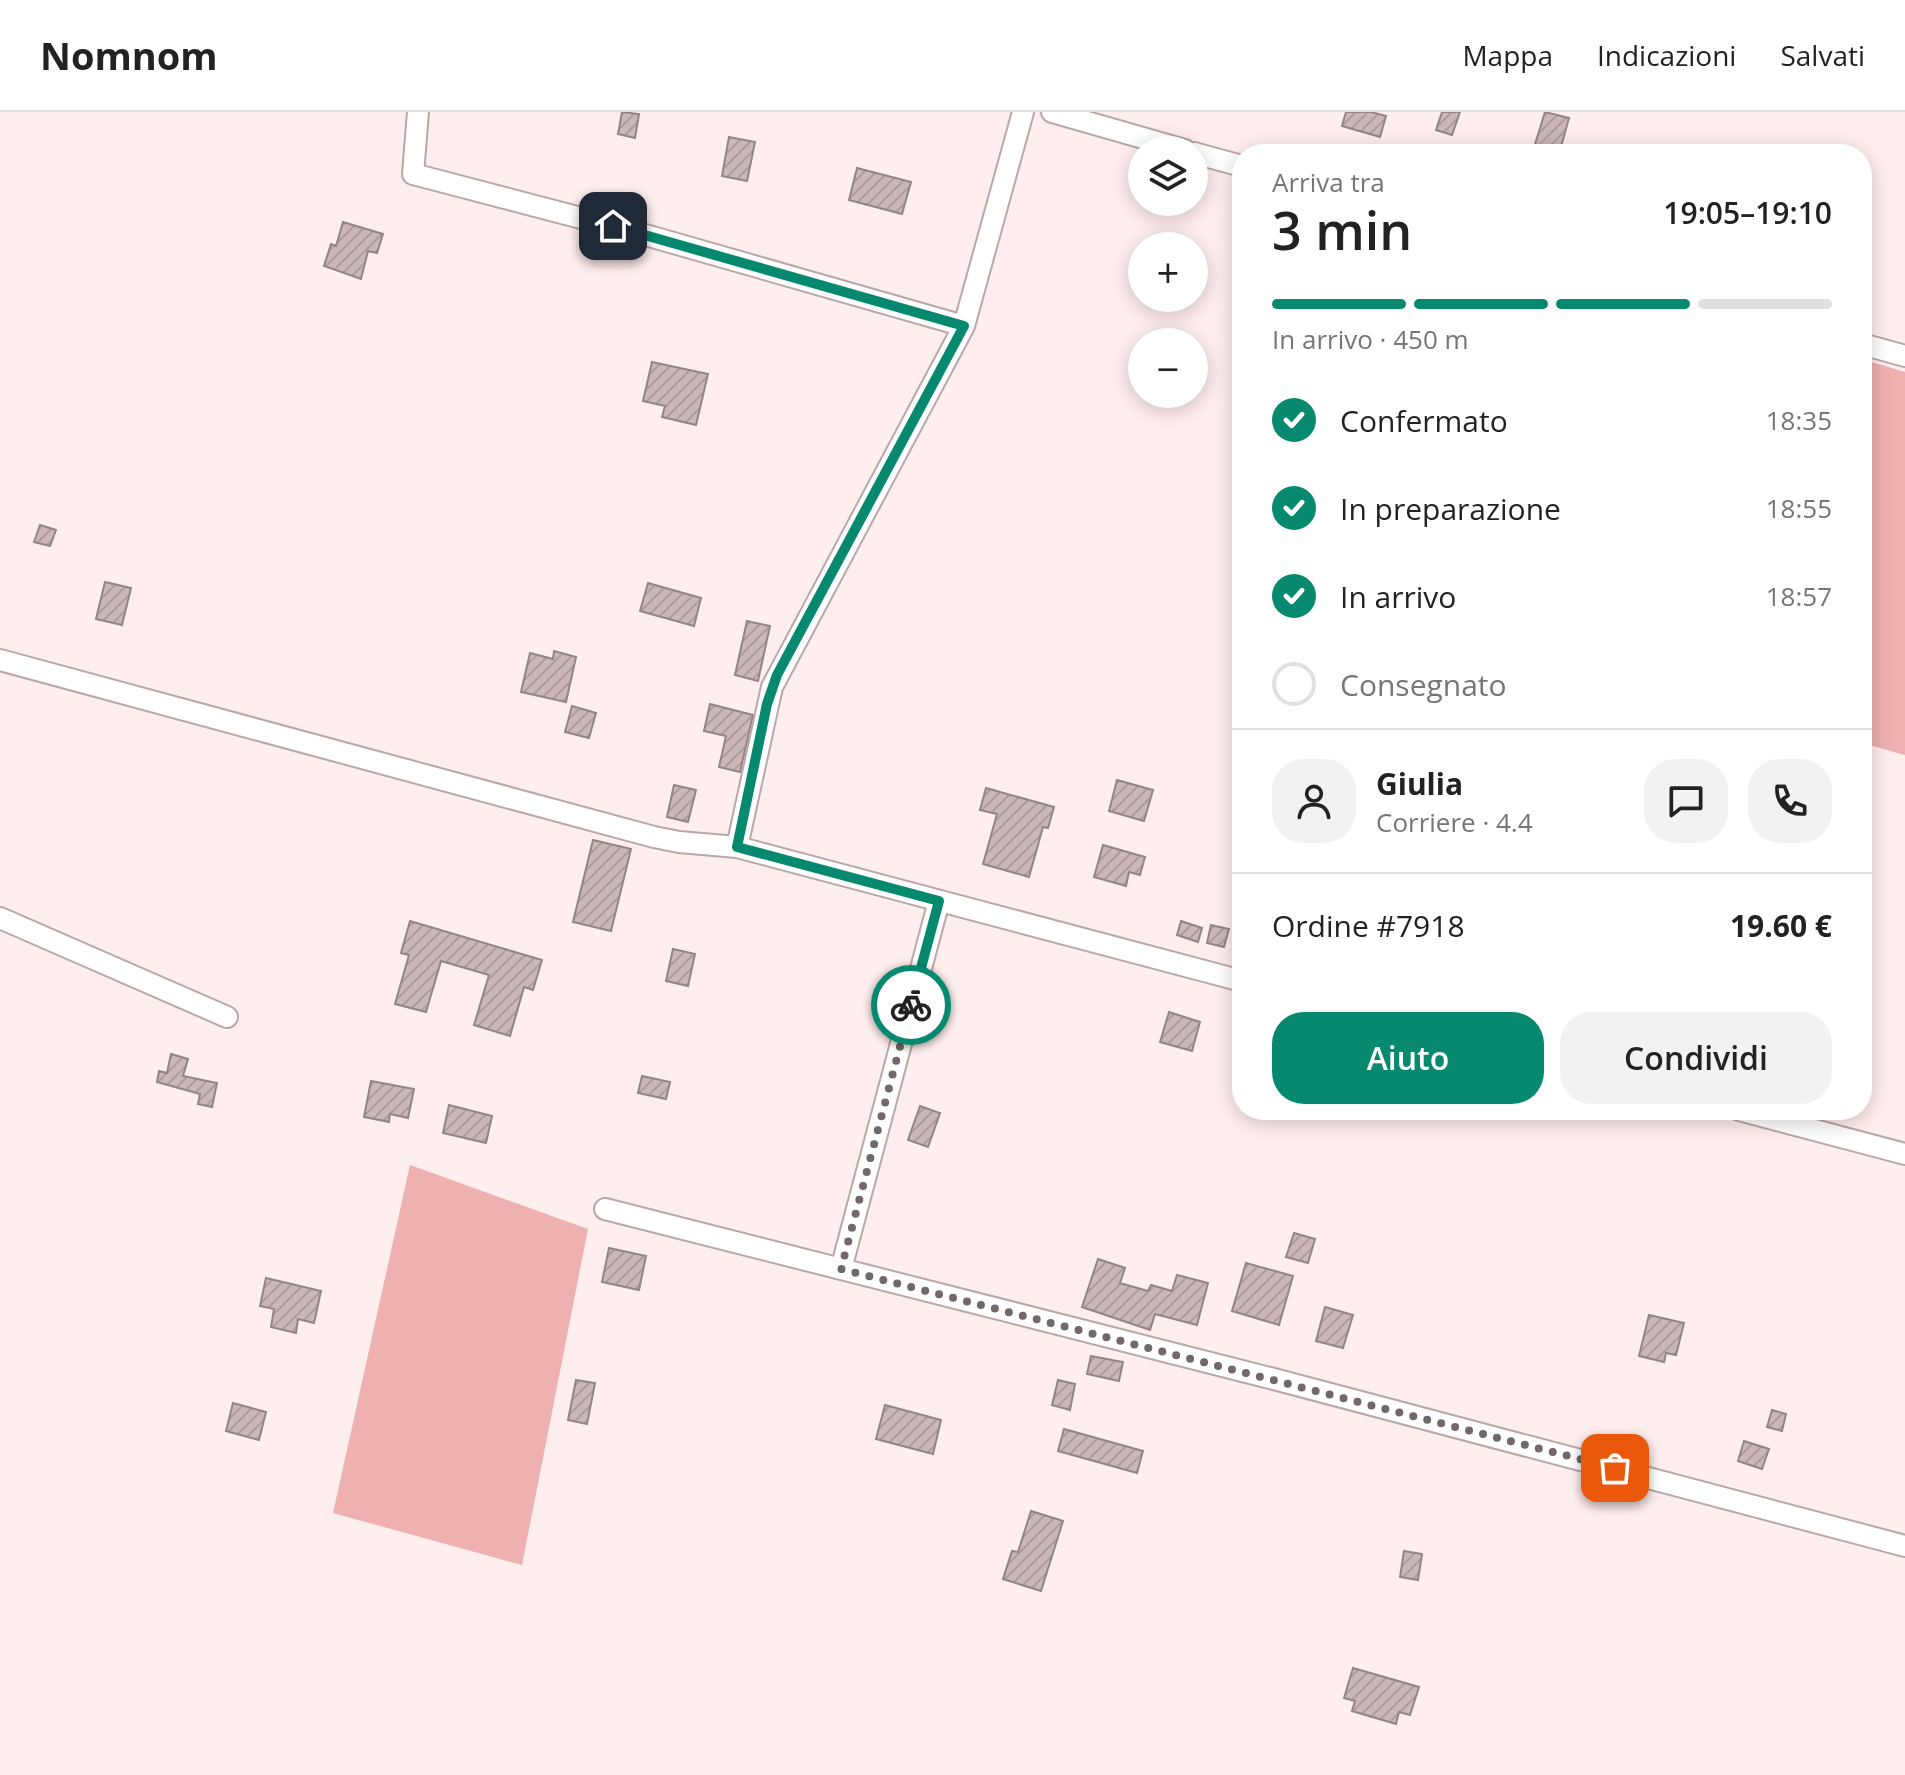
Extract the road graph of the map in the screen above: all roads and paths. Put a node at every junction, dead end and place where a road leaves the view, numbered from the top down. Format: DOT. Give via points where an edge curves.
graph roads {
  1 [pos="418,112"];
  2 [pos="1023,112"];
  3 [pos="1052,112"];
  4 [pos="1136,136"];
  5 [pos="1208,157"];
  6 [pos="1232,163"];
  7 [pos="964,326"];
  8 [pos="1872,347"];
  9 [pos="1905,356"];
  10 [pos="0,660"];
  11 [pos="737,847"];
  12 [pos="939,901"];
  13 [pos="0,918"];
  14 [pos="1232,978"];
  15 [pos="227,1017"];
  16 [pos="1777,1120"];
  17 [pos="1905,1154"];
  18 [pos="605,1209"];
  19 [pos="841,1269"];
  20 [pos="1905,1546"];
  1 -- 7 [label="street" via="413,174"];
  2 -- 7 [label="street"];
  3 -- 4 [label="street"];
  5 -- 6 [label="street"];
  7 -- 11 [label="street" via="777,675"];
  8 -- 9 [label="street"];
  10 -- 11 [label="street" via="654,837"];
  11 -- 12 [label="street"];
  12 -- 14 [label="street"];
  12 -- 19 [label="street"];
  13 -- 15 [label="street"];
  16 -- 17 [label="street"];
  18 -- 19 [label="street"];
  19 -- 20 [label="street"];
}
